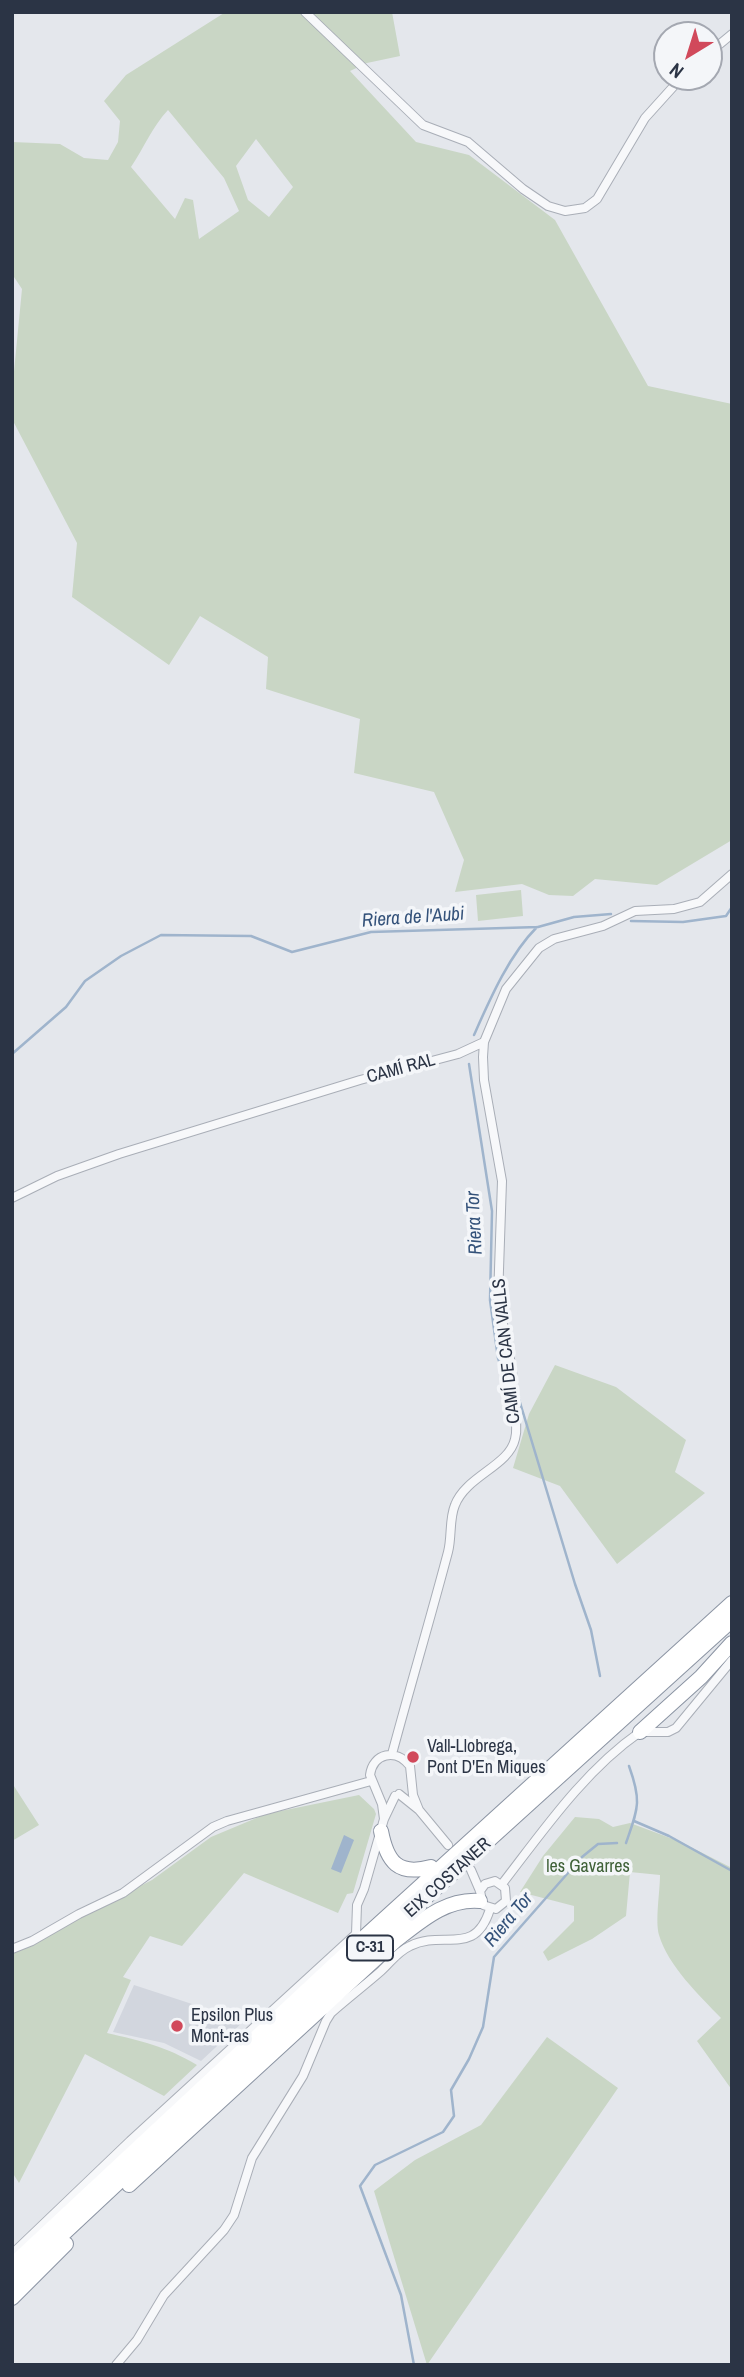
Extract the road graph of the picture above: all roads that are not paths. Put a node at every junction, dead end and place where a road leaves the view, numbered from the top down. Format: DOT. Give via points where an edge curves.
graph roads {
  1 [pos="305,12"];
  2 [pos="669,91"];
  3 [pos="732,874"];
  4 [pos="484,1042"];
  5 [pos="12,1198"];
  6 [pos="732,1603"];
  7 [pos="732,1620"];
  8 [pos="732,1643"];
  9 [pos="732,1660"];
  10 [pos="658,1716"];
  11 [pos="640,1732"];
  12 [pos="668,1732"];
  13 [pos="392,1754"];
  14 [pos="544,1775"];
  15 [pos="411,1780"];
  16 [pos="371,1781"];
  17 [pos="377,1790"];
  18 [pos="397,1795"];
  19 [pos="419,1810"];
  20 [pos="382,1825"];
  21 [pos="448,1845"];
  22 [pos="431,1867"];
  23 [pos="489,1882"];
  24 [pos="502,1884"];
  25 [pos="483,1900"];
  26 [pos="356,1934"];
  27 [pos="12,1949"];
  28 [pos="12,2254"];
  29 [pos="12,2265"];
  30 [pos="12,2282"];
  31 [pos="12,2298"];
  32 [pos="116,2365"];
  1 -- 2 [label="street" via="424,125 468,142 523,189 565,211 584,208 597,199 645,118"];
  3 -- 4 [label="street" via="700,902 635,911 538,948 506,989"];
  4 -- 5 [label="street, CAMÍ RAL" via="458,1054 119,1154"];
  4 -- 13 [label="street, CAMÍ DE CAN VALLS" via="484,1080 502,1181 498,1299 512,1370 515,1441 470,1482 453,1507 448,1552"];
  6 -- 14 [label="highway, C-31"];
  7 -- 30 [label="highway, EIX COSTANER / C-31" via="349,1967"];
  8 -- 10 [label="highway"];
  9 -- 12 [label="street"];
  10 -- 11 [label="highway"];
  10 -- 12 [label="street" via="657,1723"];
  11 -- 12 [label="street"];
  11 -- 24 [label="street" via="578,1790"];
  13 -- 15 [label="street" via="407,1762"];
  13 -- 16 [label="street" via="376,1761"];
  14 -- 22 [label="highway"];
  14 -- 29 [label="highway, C-31"];
  15 -- 18 [label="street"];
  15 -- 19 [label="street"];
  16 -- 17 [label="street"];
  16 -- 27 [label="street" via="220,1824 123,1893"];
  17 -- 18 [label="street"];
  17 -- 20 [label="street"];
  18 -- 19 [label="street"];
  18 -- 20 [label="street"];
  19 -- 21 [label="street"];
  20 -- 22 [label="highway" via="385,1851 395,1864 410,1870"];
  20 -- 26 [label="street" via="357,1905"];
  22 -- 26 [label="highway"];
  23 -- 24 [label="street"];
  23 -- 25 [label="street"];
  23 -- 25 [label="street" via="471,1870"];
  24 -- 25 [label="street" via="507,1893 500,1908"];
  25 -- 31 [label="highway" via="459,1901 439,1909 395,1941"];
  25 -- 32 [label="street" via="486,1923 479,1933 413,1944 397,1952 331,2013 303,2076 252,2158 234,2215 164,2295"];
  26 -- 28 [label="street"];
}
